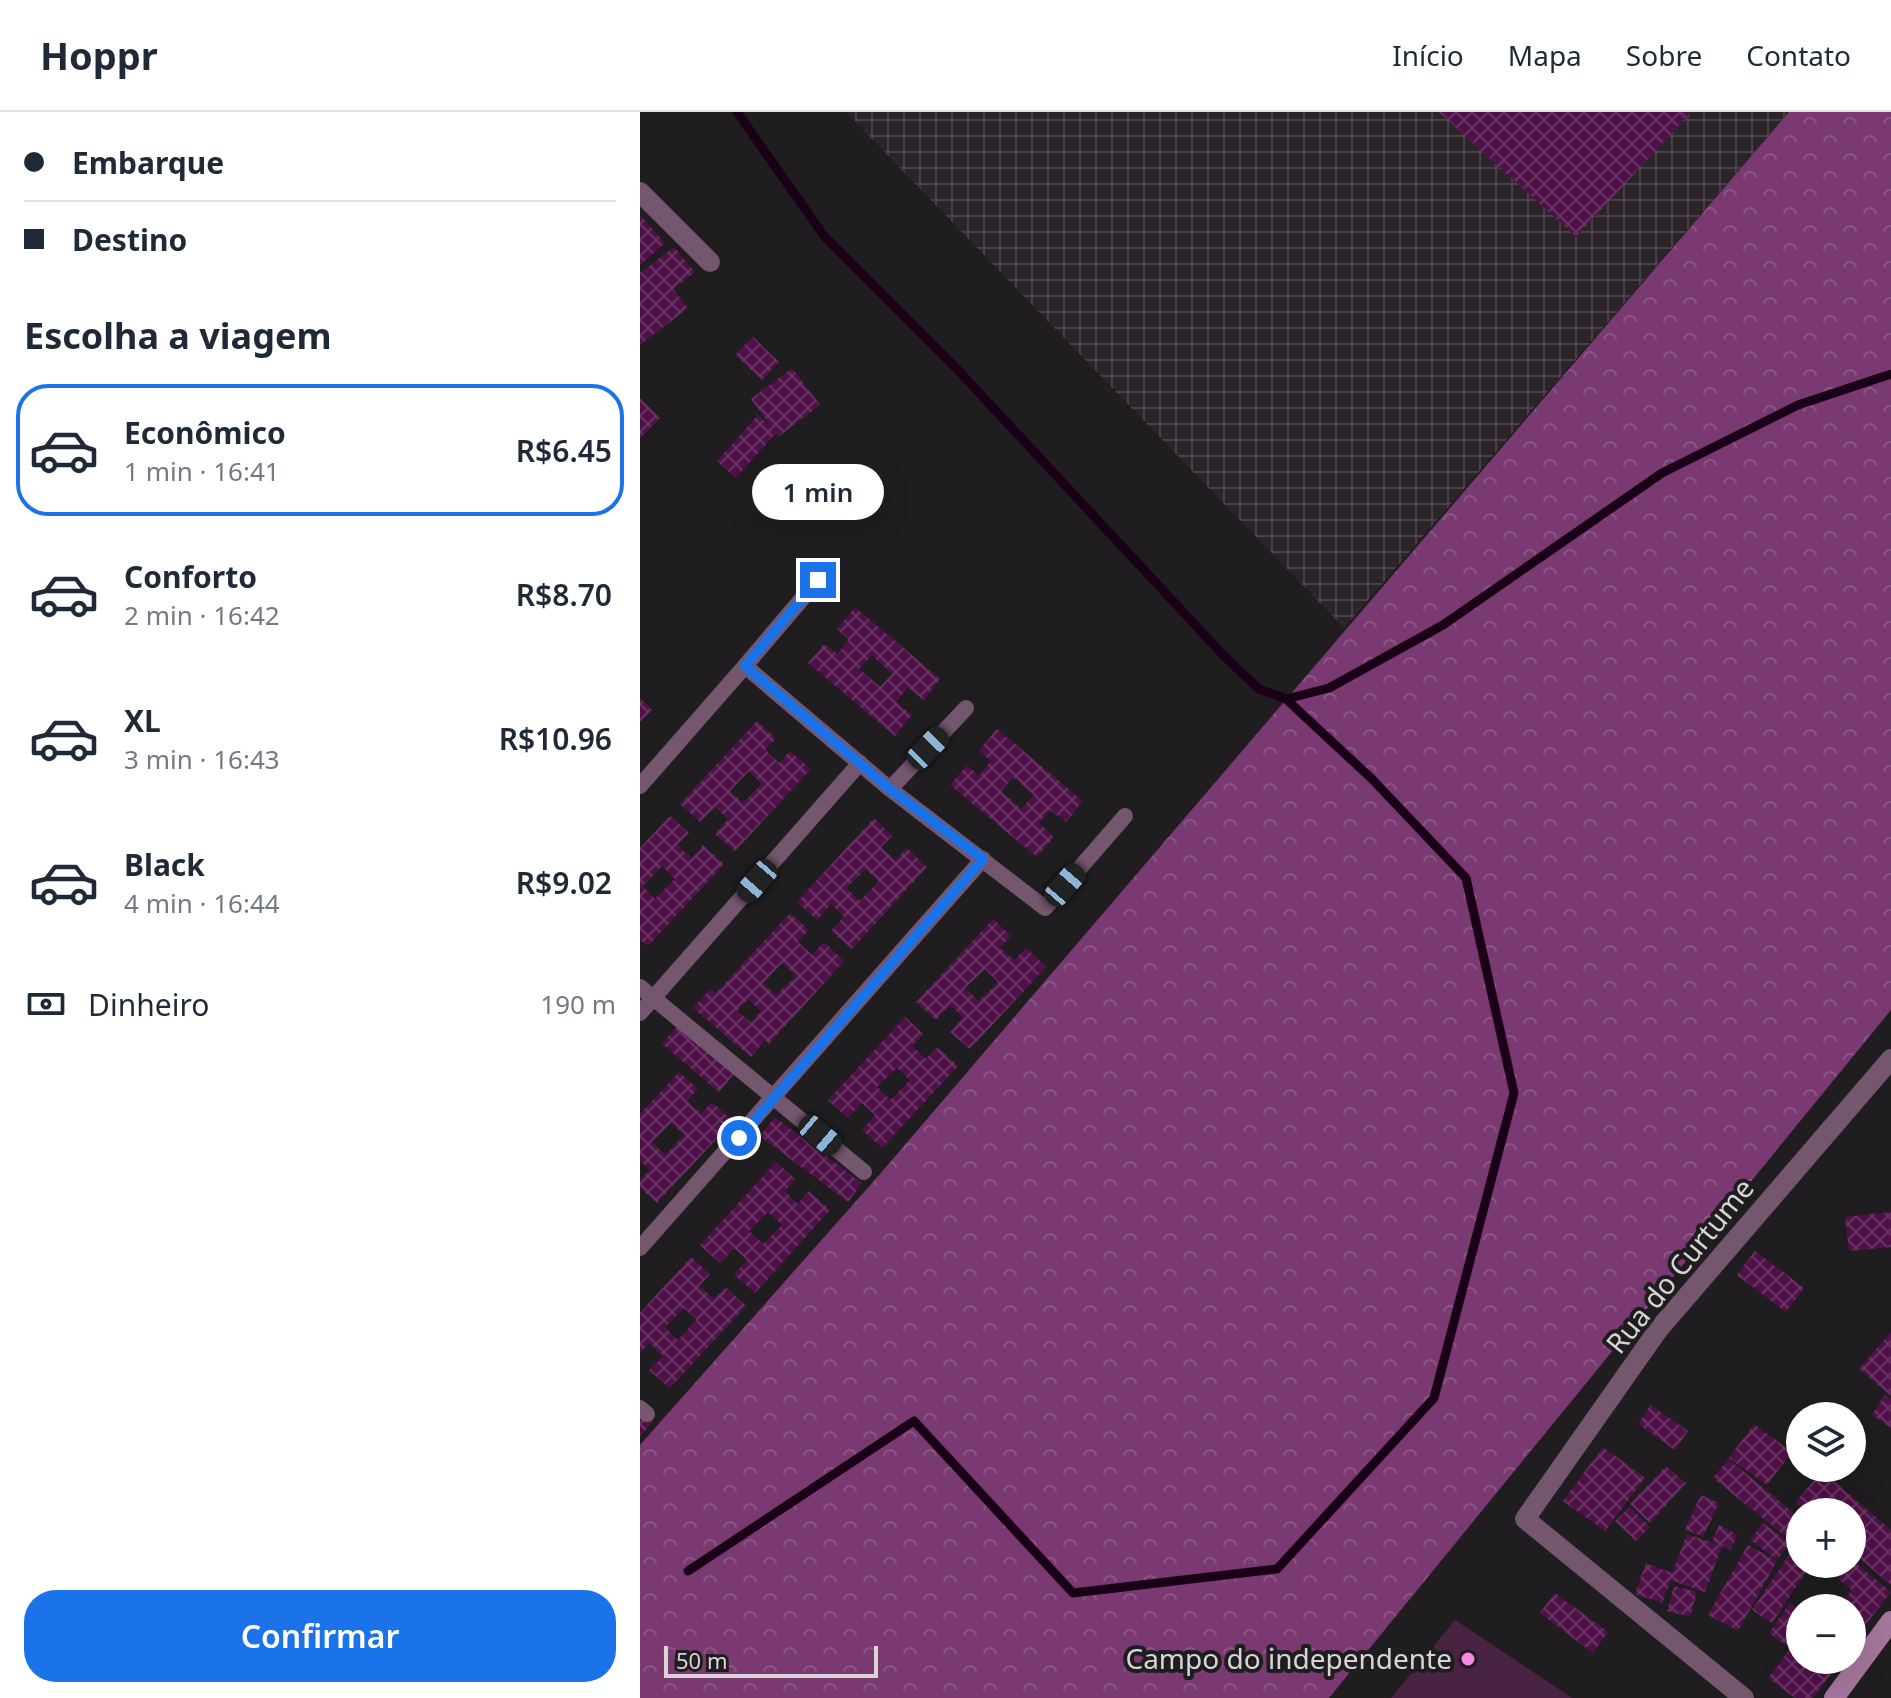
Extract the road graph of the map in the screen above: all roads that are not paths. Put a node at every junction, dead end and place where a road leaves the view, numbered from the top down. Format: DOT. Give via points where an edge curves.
graph roads {
  1 [pos="640,192"];
  2 [pos="710,262"];
  3 [pos="818,580"];
  4 [pos="745,666"];
  5 [pos="966,708"];
  6 [pos="860,763"];
  7 [pos="640,786"];
  8 [pos="890,789"];
  9 [pos="1125,816"];
  10 [pos="983,859"];
  11 [pos="640,987"];
  12 [pos="653,998"];
  13 [pos="640,1013"];
  14 [pos="1891,1059"];
  15 [pos="775,1097"];
  16 [pos="864,1172"];
  17 [pos="642,1243"];
  18 [pos="1891,1621"];
  19 [pos="1744,1698"];
  20 [pos="1834,1698"];
  1 -- 2 [label="street"];
  3 -- 4 [label="lane"];
  4 -- 6 [label="lane"];
  4 -- 7 [label="lane"];
  5 -- 8 [label="lane"];
  6 -- 8 [label="lane"];
  6 -- 12 [label="lane"];
  8 -- 10 [label="lane"];
  9 -- 10 [label="lane" via="1045,908"];
  10 -- 15 [label="lane"];
  11 -- 12 [label="lane"];
  12 -- 13 [label="lane"];
  12 -- 15 [label="lane"];
  14 -- 19 [label="street, Rua do Curtume" via="1658,1330 1525,1519"];
  15 -- 16 [label="lane"];
  15 -- 17 [label="lane"];
  18 -- 20 [label="street"];
}
